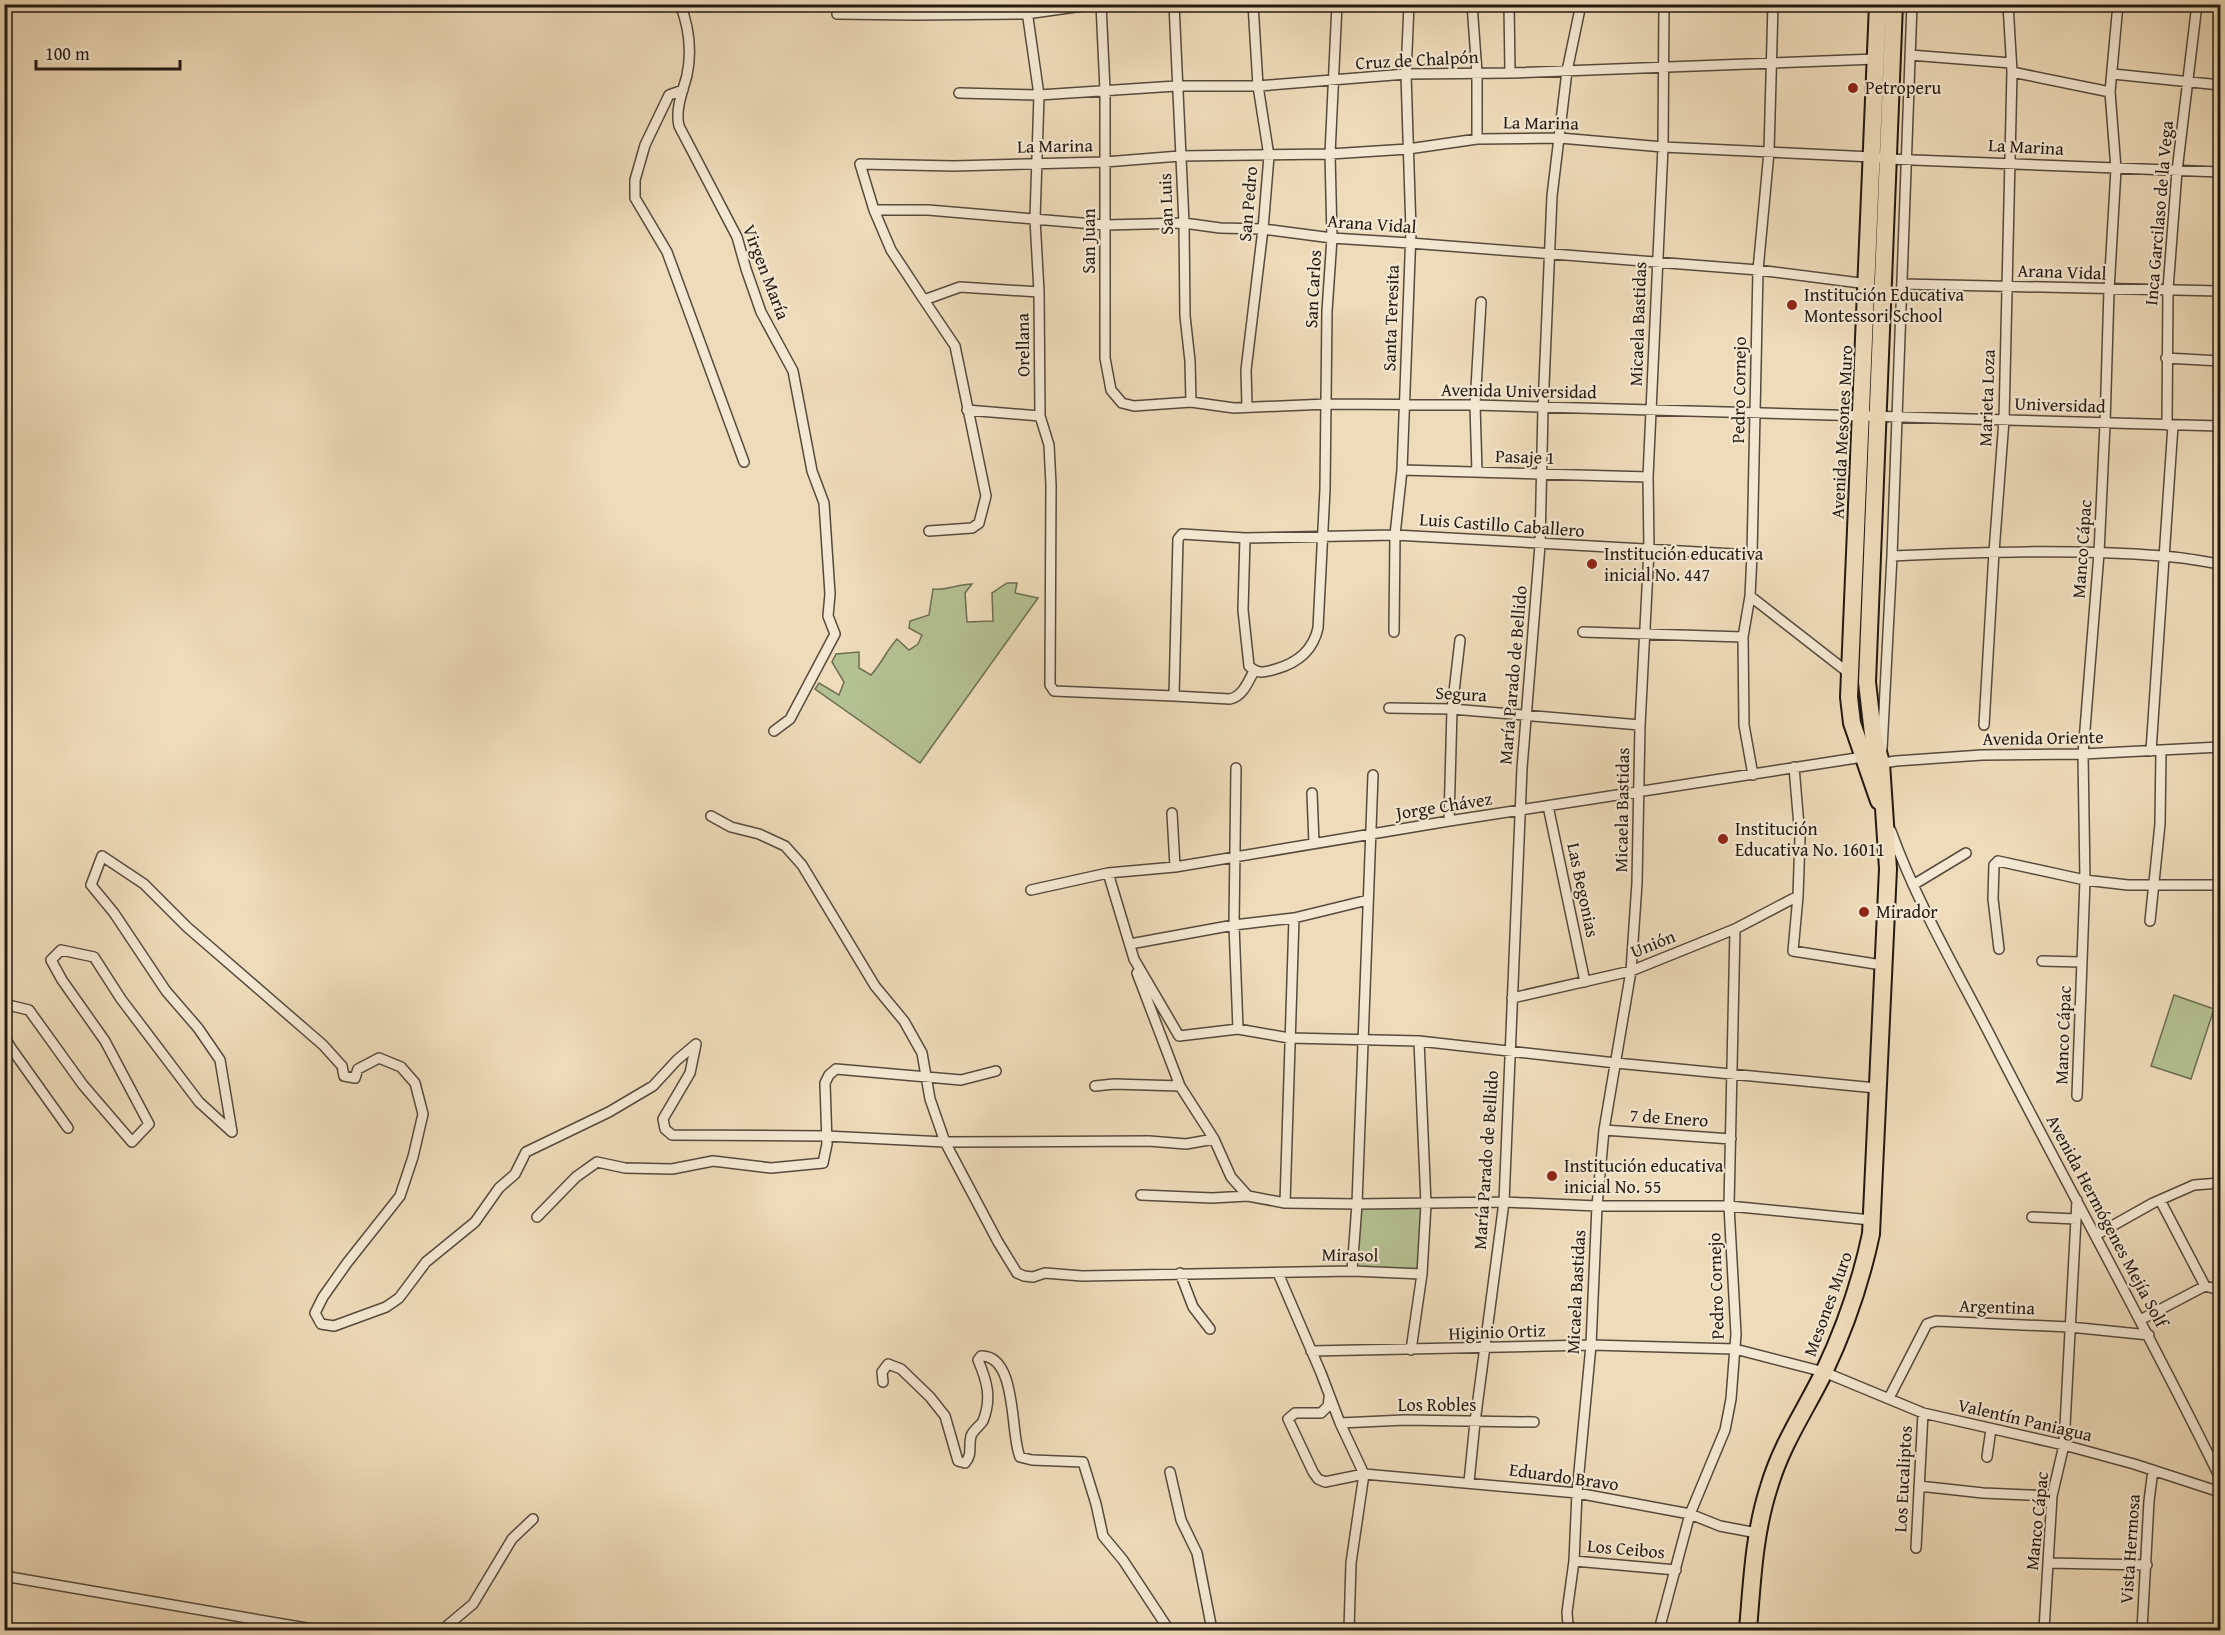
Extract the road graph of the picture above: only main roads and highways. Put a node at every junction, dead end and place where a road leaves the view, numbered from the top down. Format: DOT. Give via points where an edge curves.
graph roads {
  1 [pos="1878,4"];
  2 [pos="1894,4"];
  3 [pos="1880,158"];
  4 [pos="1870,415"];
  5 [pos="1870,763"];
  6 [pos="1748,1630"];
  1 -- 3 [label="highway, Avenida Mesones Muro"];
  2 -- 3 [label="highway"];
  3 -- 4 [label="highway"];
  3 -- 4 [label="highway, Avenida Mesones Muro" via="1868,284"];
  4 -- 5 [label="highway" via="1866,682 1873,734"];
  4 -- 5 [label="highway, Avenida Mesones Muro" via="1850,674 1852,723"];
  5 -- 6 [label="highway, Mesones Muro" via="1886,818 1888,869 1871,1234 1860,1278 1824,1372 1792,1428 1769,1486 1757,1533"];
}
